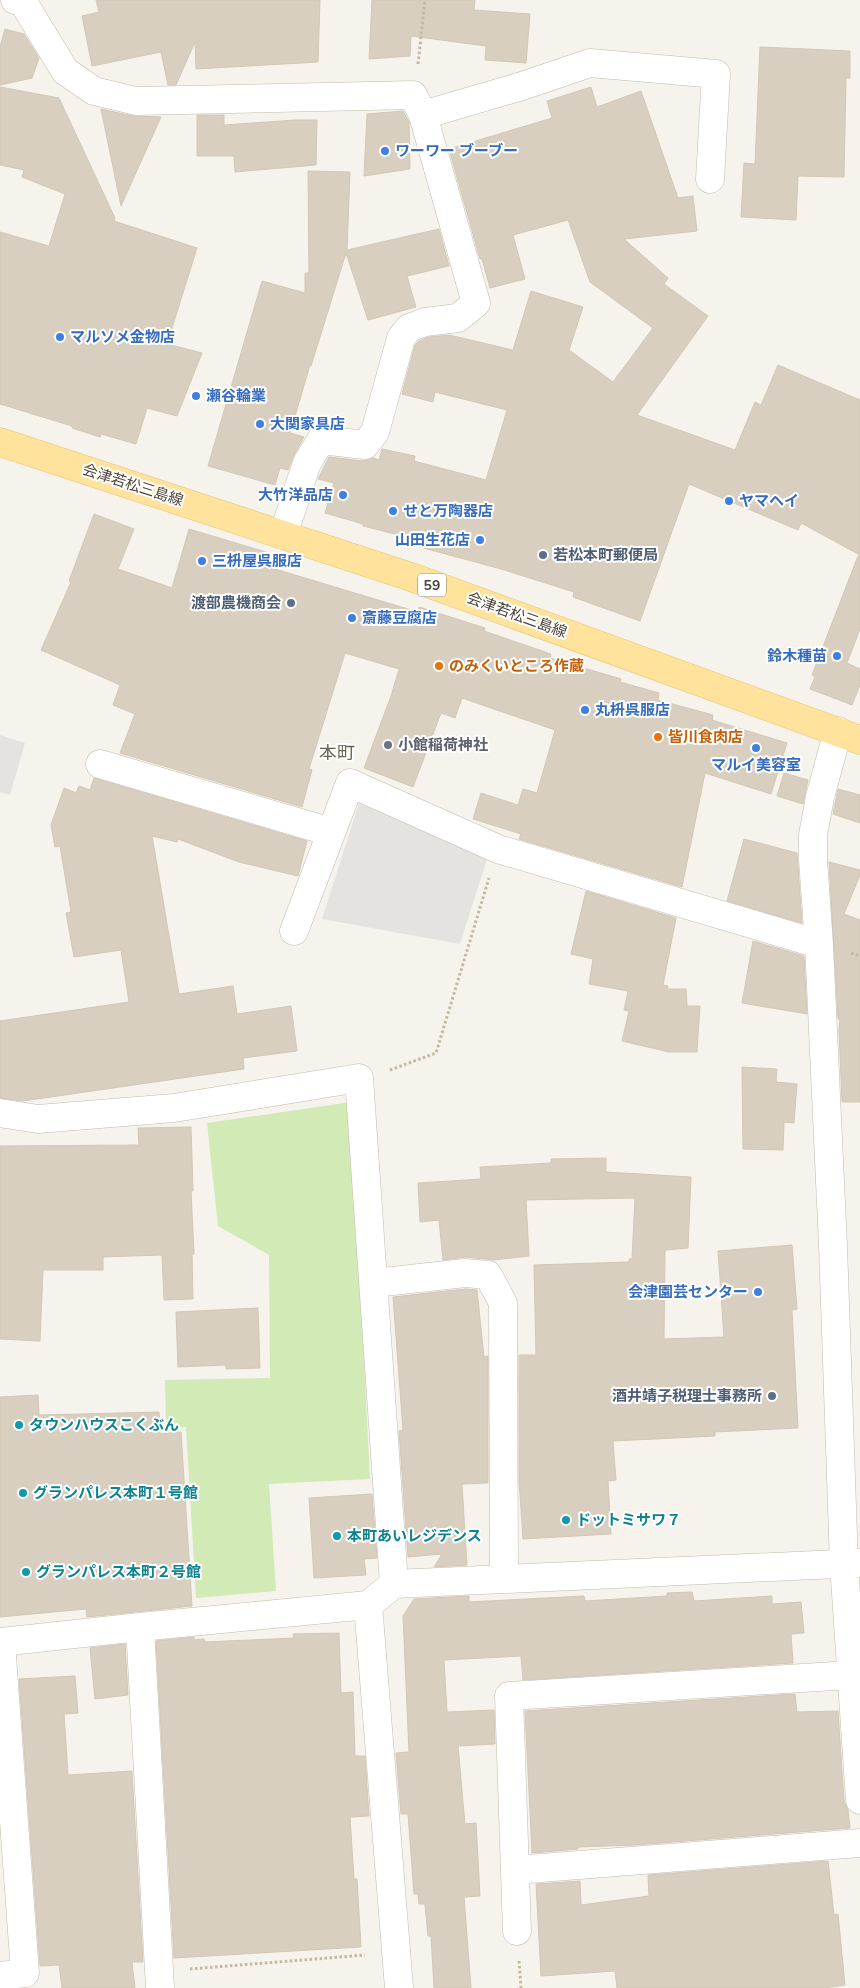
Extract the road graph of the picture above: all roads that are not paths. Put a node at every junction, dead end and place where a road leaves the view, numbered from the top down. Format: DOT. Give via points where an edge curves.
graph roads {
  1 [pos="20,1"];
  2 [pos="418,105"];
  3 [pos="710,179"];
  4 [pos="0,442"];
  5 [pos="282,534"];
  6 [pos="849,736"];
  7 [pos="100,764"];
  8 [pos="331,832"];
  9 [pos="294,931"];
  10 [pos="819,944"];
  11 [pos="0,1113"];
  12 [pos="374,1283"];
  13 [pos="852,1563"];
  14 [pos="504,1579"];
  15 [pos="394,1584"];
  16 [pos="368,1605"];
  17 [pos="140,1627"];
  18 [pos="0,1642"];
  19 [pos="851,1675"];
  20 [pos="860,1800"];
  21 [pos="860,1843"];
  22 [pos="515,1870"];
  23 [pos="517,1931"];
  24 [pos="0,1976"];
  25 [pos="160,1980"];
  26 [pos="399,1988"];
  1 -- 2 [label="street" via="65,71 94,91 128,100"];
  2 -- 3 [label="street" via="522,86 590,63 716,74"];
  2 -- 5 [label="street" via="476,303 458,318 425,322 409,328 401,338 375,432 365,445 321,440 307,463"];
  4 -- 5 [label="main road, 会津若松三島線 / 59"];
  5 -- 6 [label="main road, 会津若松三島線 / 59" via="411,577"];
  6 -- 10 [label="street" via="820,797 813,834"];
  7 -- 8 [label="street"];
  8 -- 9 [label="street"];
  8 -- 10 [label="street" via="350,782 498,849"];
  10 -- 13 [label="street"];
  11 -- 12 [label="street" via="38,1119 174,1108 359,1078"];
  12 -- 14 [label="street" via="465,1273 488,1275 504,1303"];
  12 -- 15 [label="street"];
  13 -- 14 [label="street"];
  13 -- 19 [label="street"];
  14 -- 15 [label="street"];
  15 -- 16 [label="street"];
  16 -- 17 [label="street"];
  16 -- 26 [label="street"];
  17 -- 18 [label="street"];
  17 -- 25 [label="street"];
  18 -- 24 [label="street" via="25,1973"];
  19 -- 20 [label="street"];
  19 -- 22 [label="street" via="509,1696"];
  21 -- 22 [label="street"];
  22 -- 23 [label="street"];
}
